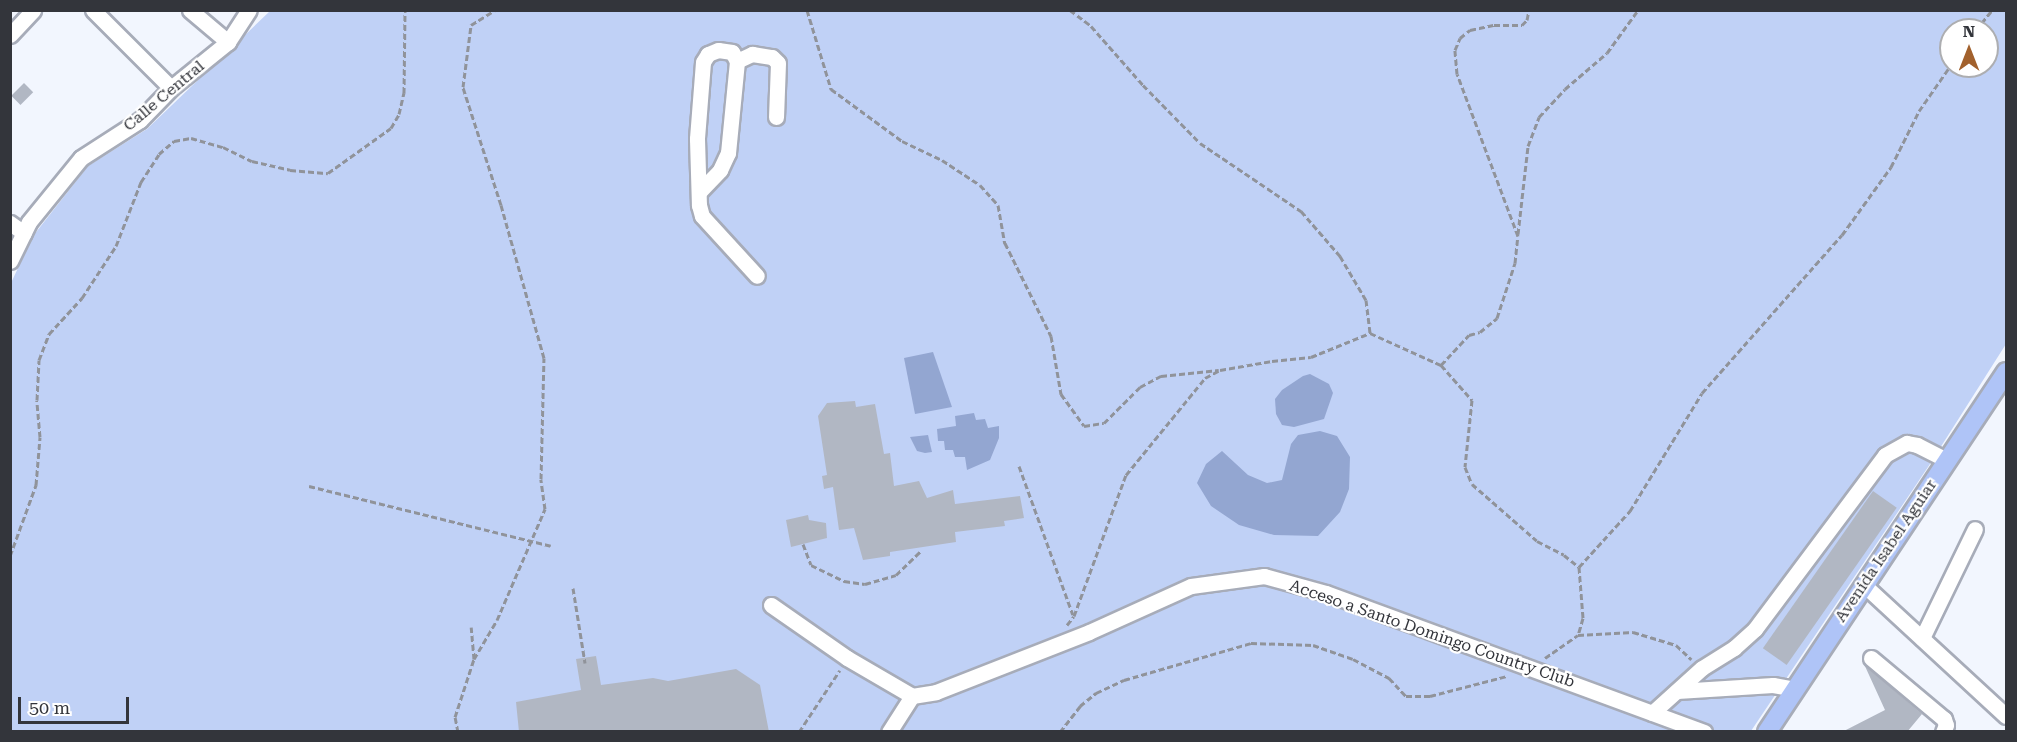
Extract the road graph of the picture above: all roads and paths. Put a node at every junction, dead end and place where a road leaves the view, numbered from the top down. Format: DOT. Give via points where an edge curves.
graph roads {
  1 [pos="33,10"];
  2 [pos="93,10"];
  3 [pos="190,10"];
  4 [pos="249,10"];
  5 [pos="405,10"];
  6 [pos="495,10"];
  7 [pos="807,10"];
  8 [pos="1070,10"];
  9 [pos="1529,10"];
  10 [pos="1638,10"];
  11 [pos="10,35"];
  12 [pos="228,42"];
  13 [pos="737,61"];
  14 [pos="1942,78"];
  15 [pos="171,88"];
  16 [pos="776,117"];
  17 [pos="700,191"];
  18 [pos="10,223"];
  19 [pos="24,233"];
  20 [pos="1518,236"];
  21 [pos="10,261"];
  22 [pos="757,276"];
  23 [pos="1370,333"];
  24 [pos="1441,365"];
  25 [pos="1220,370"];
  26 [pos="2007,372"];
  27 [pos="1947,460"];
  28 [pos="1018,466"];
  29 [pos="309,486"];
  30 [pos="1975,529"];
  31 [pos="531,542"];
  32 [pos="803,544"];
  33 [pos="551,546"];
  34 [pos="921,551"];
  35 [pos="10,556"];
  36 [pos="1580,567"];
  37 [pos="1864,585"];
  38 [pos="573,588"];
  39 [pos="771,605"];
  40 [pos="471,627"];
  41 [pos="1578,634"];
  42 [pos="1922,638"];
  43 [pos="847,658"];
  44 [pos="1871,658"];
  45 [pos="474,659"];
  46 [pos="585,663"];
  47 [pos="1533,667"];
  48 [pos="1701,668"];
  49 [pos="1795,689"];
  50 [pos="1677,691"];
  51 [pos="912,696"];
  52 [pos="1652,713"];
  53 [pos="2007,716"];
  54 [pos="458,732"];
  55 [pos="799,732"];
  56 [pos="889,732"];
  57 [pos="1060,732"];
  58 [pos="1704,732"];
  59 [pos="1767,732"];
  60 [pos="1943,732"];
  1 -- 11 [label="street"];
  2 -- 15 [label="street"];
  3 -- 12 [label="street"];
  4 -- 12 [label="street, Calle Central"];
  5 -- 35 [label="path" via="404,93 399,114 391,128 328,173 252,161 191,138 174,141 159,154 141,182 116,246 82,298 50,334 39,360 36,485"];
  6 -- 31 [label="path" via="471,25 463,87 544,358 541,479 545,509"];
  7 -- 25 [label="path" via="831,89 902,141 942,160 980,185 998,205 1005,243 1051,336 1061,394 1084,426 1104,423 1140,387 1161,376"];
  8 -- 23 [label="path" via="1091,26 1200,143 1301,211 1340,256 1366,300"];
  9 -- 20 [label="path" via="1522,25 1470,30 1460,38 1455,50 1457,74"];
  10 -- 20 [label="path" via="1607,53 1539,117 1528,146"];
  12 -- 15 [label="street, Calle Central"];
  13 -- 16 [label="street" via="752,54 772,57 778,63"];
  13 -- 17 [label="street" via="729,153 720,170"];
  13 -- 17 [label="street" via="732,52 718,50 708,54 703,62 697,139"];
  14 -- 36 [label="path" via="1919,111 1891,167 1842,235 1702,393 1630,511"];
  15 -- 19 [label="street, Calle Central" via="140,120 81,158"];
  17 -- 22 [label="street" via="702,216"];
  18 -- 19 [label="street"];
  19 -- 21 [label="street, Calle Central"];
  20 -- 24 [label="path" via="1515,262 1497,318 1480,332 1469,335"];
  23 -- 24 [label="path"];
  23 -- 25 [label="path" via="1311,357"];
  24 -- 36 [label="path" via="1472,399 1465,467 1472,484 1537,542"];
  25 -- 28 [label="path" via="1205,378 1126,475 1074,616"];
  26 -- 27 [label="main road, Avenida Isabel Aguiar"];
  27 -- 37 [label="main road, Avenida Isabel Aguiar"];
  27 -- 48 [label="street" via="1907,443 1885,455 1755,629"];
  29 -- 31 [label="path"];
  30 -- 42 [label="street"];
  31 -- 33 [label="path"];
  31 -- 45 [label="path" via="497,620"];
  32 -- 34 [label="path" via="811,565 844,581 865,584 896,575"];
  36 -- 41 [label="path" via="1582,618"];
  37 -- 42 [label="street"];
  37 -- 49 [label="main road, Avenida Isabel Aguiar"];
  38 -- 46 [label="path"];
  39 -- 43 [label="street"];
  40 -- 45 [label="path"];
  41 -- 47 [label="path"];
  41 -- 48 [label="path" via="1633,632 1676,645"];
  42 -- 53 [label="street"];
  43 -- 51 [label="street"];
  43 -- 55 [label="path"];
  44 -- 60 [label="street" via="1944,719"];
  45 -- 54 [label="path" via="455,717"];
  47 -- 51 [label="street, Acceso a Santo Domingo Country Club" via="1326,593 1264,576 1191,586 1089,632 946,688"];
  47 -- 52 [label="street, Acceso a Santo Domingo Country Club"];
  47 -- 57 [label="path" via="1476,686 1430,696 1406,696 1389,678 1353,659 1313,645 1251,643 1124,680 1096,693"];
  48 -- 50 [label="street"];
  49 -- 50 [label="street" via="1773,685"];
  49 -- 59 [label="main road, Avenida Isabel Aguiar"];
  50 -- 52 [label="street"];
  51 -- 56 [label="street"];
  52 -- 58 [label="street, Acceso a Santo Domingo Country Club"];
}
